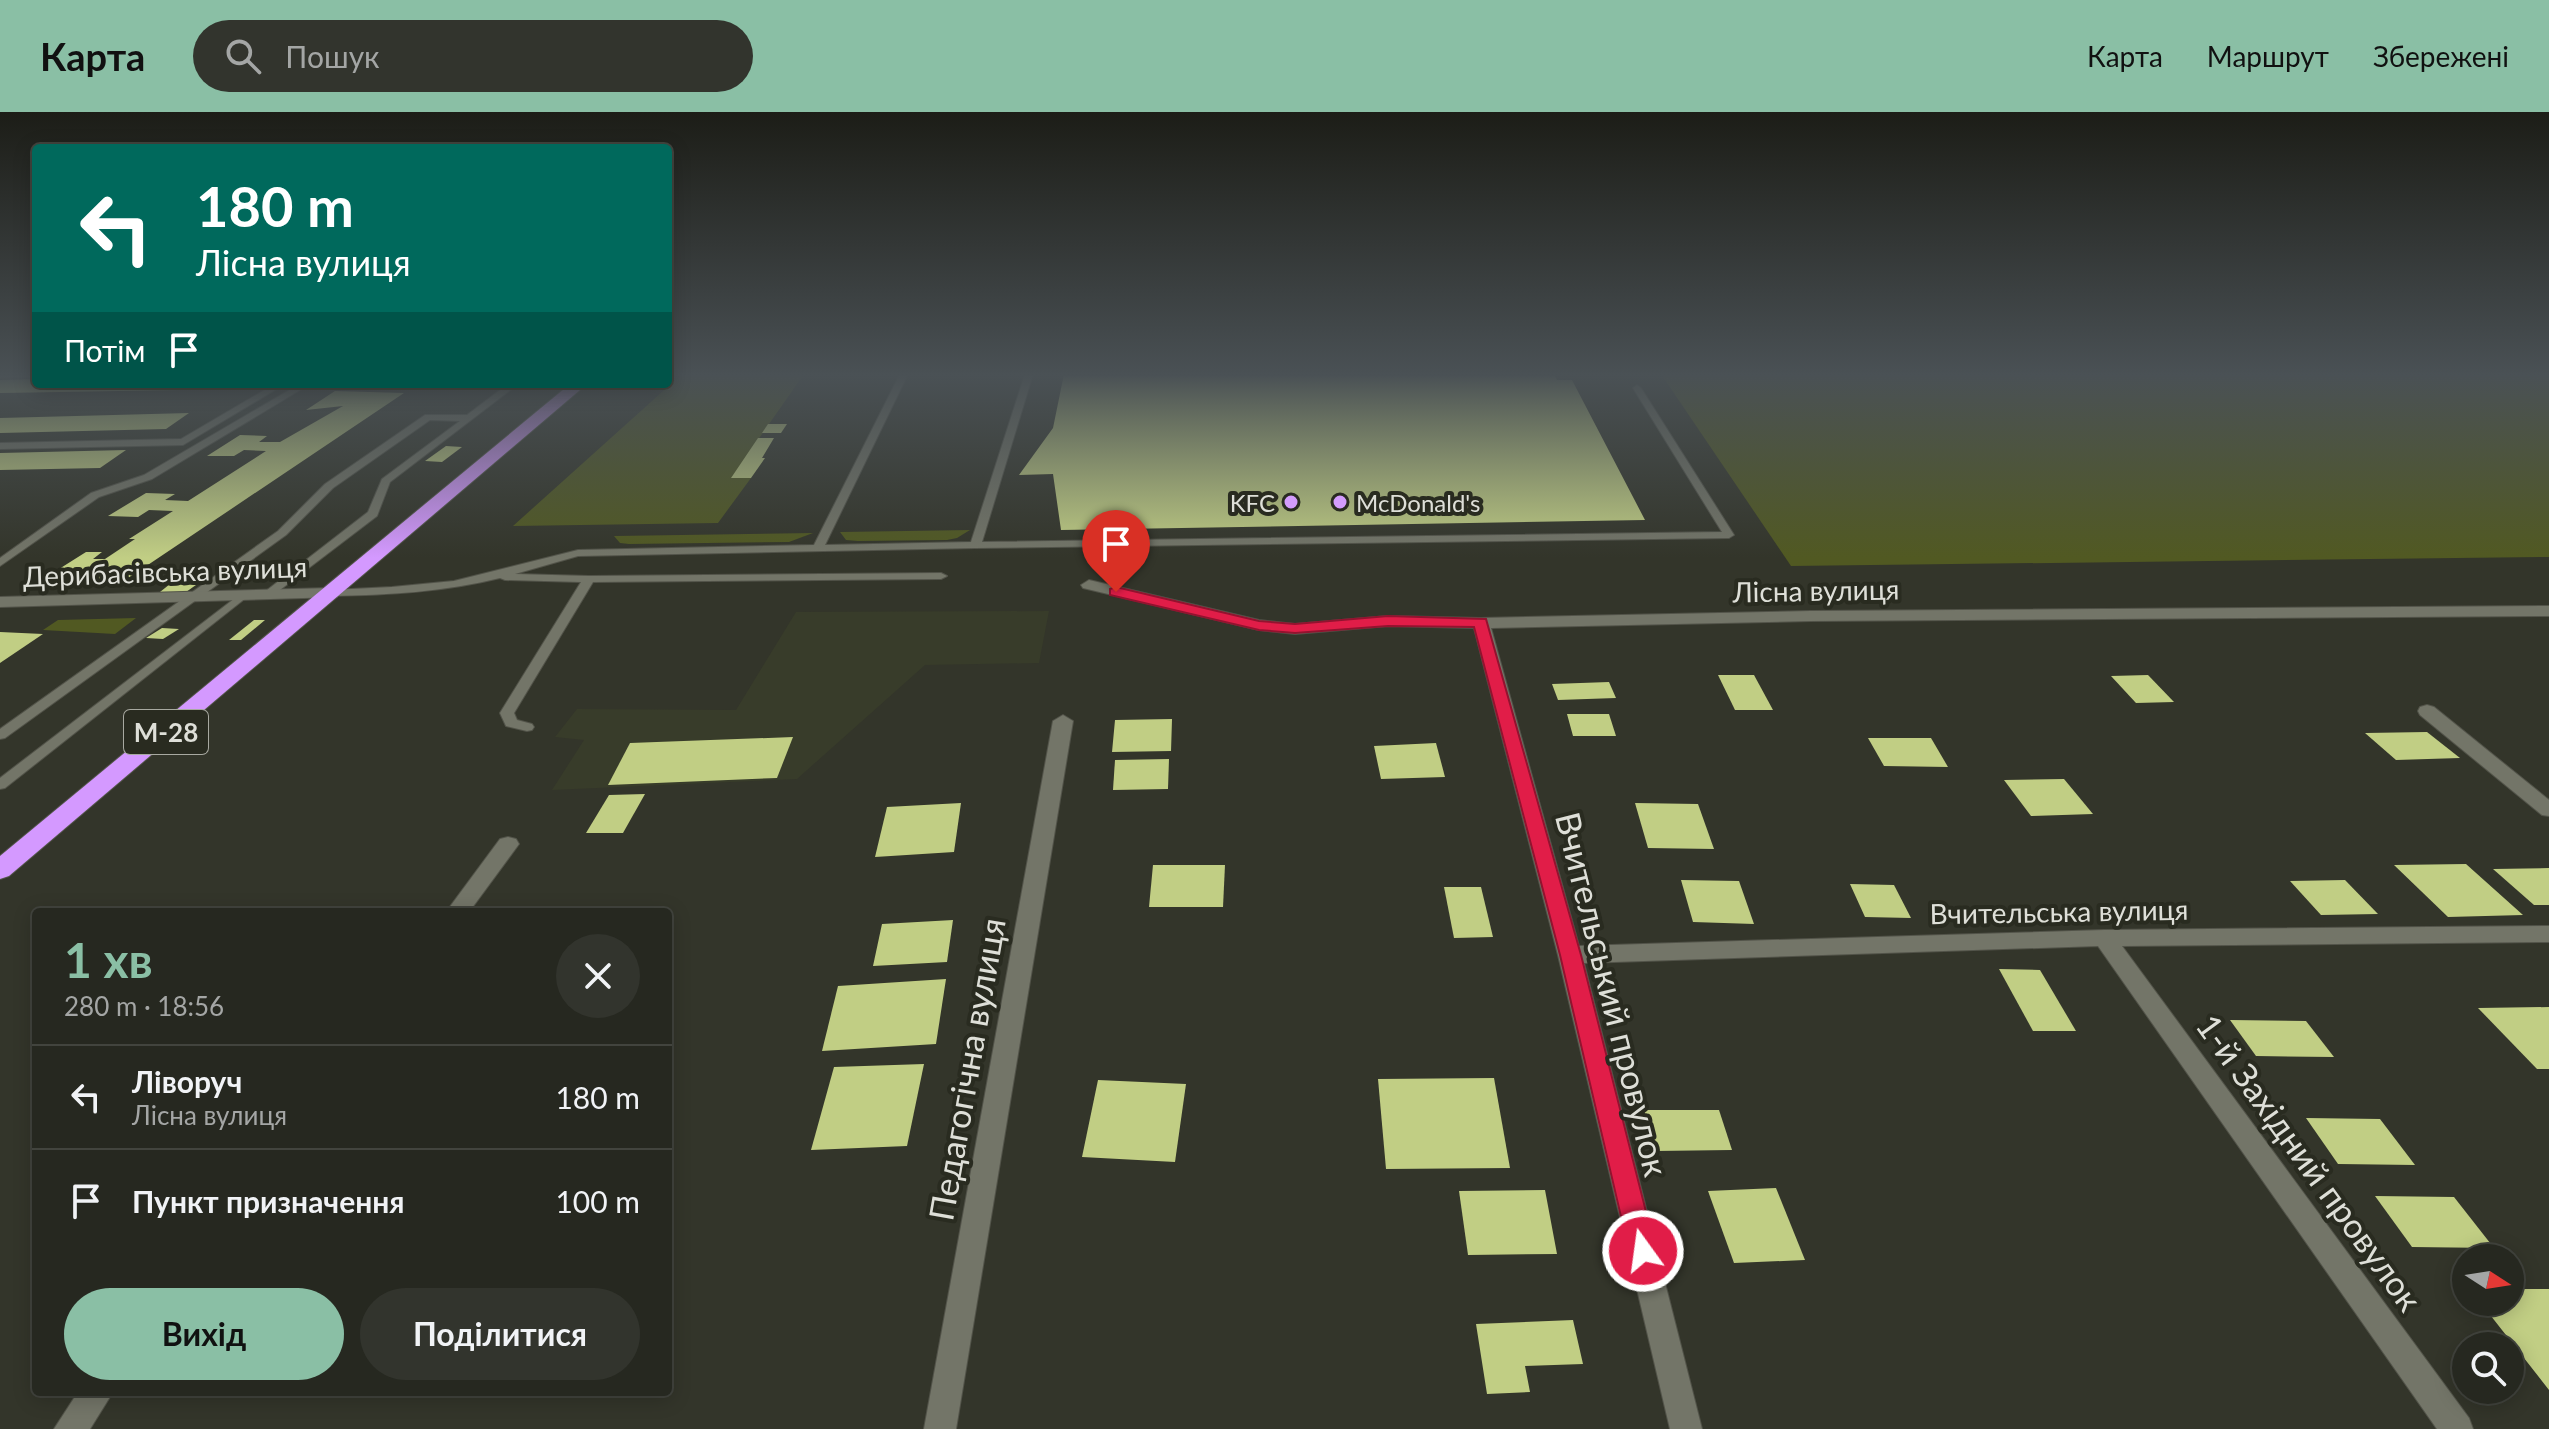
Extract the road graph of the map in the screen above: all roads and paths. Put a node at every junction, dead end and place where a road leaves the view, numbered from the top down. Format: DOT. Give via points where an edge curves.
graph roads {
  1 [pos="194,435"];
  2 [pos="219,435"];
  3 [pos="402,435"];
  4 [pos="446,435"];
  5 [pos="518,435"];
  6 [pos="873,435"];
  7 [pos="1010,435"];
  8 [pos="1667,435"];
  9 [pos="0,446"];
  10 [pos="975,545"];
  11 [pos="818,547"];
  12 [pos="0,563"];
  13 [pos="941,576"];
  14 [pos="493,577"];
  15 [pos="589,579"];
  16 [pos="1089,585"];
  17 [pos="331,593"];
  18 [pos="268,594"];
  19 [pos="243,595"];
  20 [pos="190,597"];
  21 [pos="0,602"];
  22 [pos="2549,611"];
  23 [pos="1481,623"];
  24 [pos="2427,711"];
  25 [pos="1063,721"];
  26 [pos="527,727"];
  27 [pos="0,735"];
  28 [pos="0,785"];
  29 [pos="2549,810"];
  30 [pos="508,844"];
  31 [pos="0,870"];
  32 [pos="460,908"];
  33 [pos="2549,934"];
  34 [pos="2104,938"];
  35 [pos="1570,955"];
  36 [pos="94,1396"];
  37 [pos="70,1429"];
  38 [pos="940,1429"];
  39 [pos="1686,1429"];
  40 [pos="2457,1429"];
  1 -- 9 [label="lane" via="183,442"];
  2 -- 12 [label="lane" via="148,477 95,495"];
  3 -- 20 [label="lane" via="329,486 282,533"];
  4 -- 18 [label="lane" via="386,481 373,514"];
  5 -- 17 [label="highway, М-28"];
  6 -- 11 [label="lane"];
  7 -- 10 [label="lane"];
  8 -- 10 [label="lane" via="1729,535"];
  10 -- 11 [label="lane"];
  11 -- 14 [label="lane" via="578,553"];
  13 -- 15 [label="lane"];
  14 -- 15 [label="lane"];
  14 -- 17 [label="lane" via="427,588"];
  15 -- 26 [label="lane" via="507,713 511,723"];
  16 -- 23 [label="street, Лісна вулиця" via="1295,629 1388,621"];
  17 -- 18 [label="street, Дерибасівська вулиця"];
  17 -- 31 [label="highway, М-28"];
  18 -- 19 [label="street, Дерибасівська вулиця"];
  19 -- 20 [label="street, Дерибасівська вулиця"];
  19 -- 28 [label="lane"];
  20 -- 21 [label="street, Дерибасівська вулиця"];
  20 -- 27 [label="lane"];
  22 -- 23 [label="street, Лісна вулиця"];
  23 -- 35 [label="street, Вчительський провулок"];
  24 -- 29 [label="street"];
  25 -- 38 [label="street, Педагогічна вулиця"];
  30 -- 32 [label="street"];
  33 -- 34 [label="street, Вчительська вулиця"];
  34 -- 35 [label="street, Вчительська вулиця"];
  34 -- 40 [label="street, 1-й Західний провулок"];
  35 -- 39 [label="street, Вчительський провулок"];
  36 -- 37 [label="street"];
}
